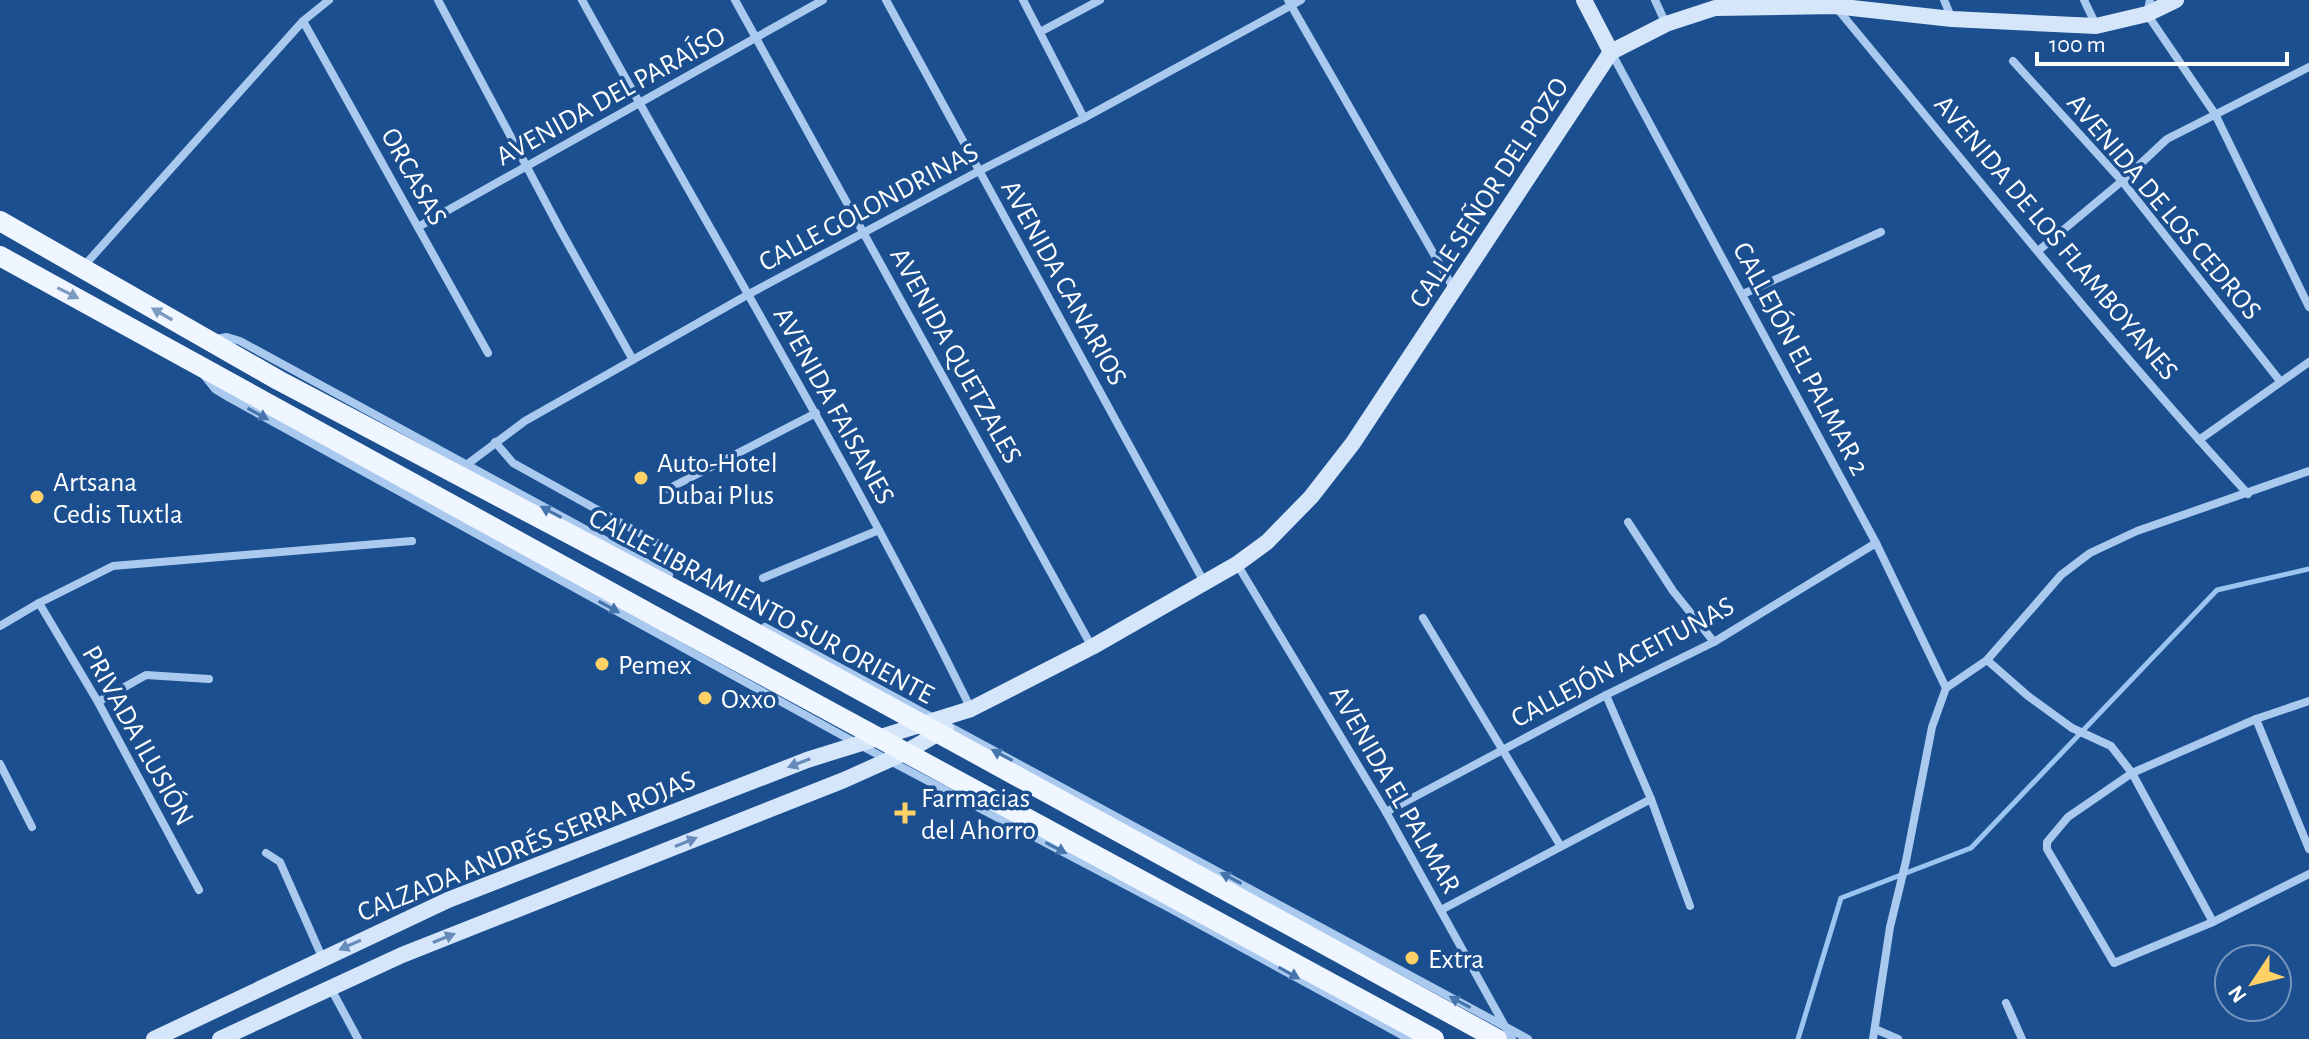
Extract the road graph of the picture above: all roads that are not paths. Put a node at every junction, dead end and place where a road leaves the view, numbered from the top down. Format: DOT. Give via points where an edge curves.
graph roads {
  1 [pos="329,0"];
  2 [pos="438,0"];
  3 [pos="582,0"];
  4 [pos="735,0"];
  5 [pos="823,0"];
  6 [pos="886,0"];
  7 [pos="1023,0"];
  8 [pos="1100,0"];
  9 [pos="1301,0"];
  10 [pos="1584,0"];
  11 [pos="1655,0"];
  12 [pos="1944,0"];
  13 [pos="2084,0"];
  14 [pos="2176,0"];
  15 [pos="1290,3"];
  16 [pos="1796,4"];
  17 [pos="1834,6"];
  18 [pos="2148,7"];
  19 [pos="1952,19"];
  20 [pos="303,21"];
  21 [pos="1666,24"];
  22 [pos="2096,26"];
  23 [pos="1040,32"];
  24 [pos="757,39"];
  25 [pos="1611,52"];
  26 [pos="2013,61"];
  27 [pos="2309,67"];
  28 [pos="639,103"];
  29 [pos="2215,114"];
  30 [pos="1084,118"];
  31 [pos="527,167"];
  32 [pos="979,171"];
  33 [pos="2122,181"];
  34 [pos="0,221"];
  35 [pos="418,227"];
  36 [pos="1881,232"];
  37 [pos="866,233"];
  38 [pos="2038,251"];
  39 [pos="0,256"];
  40 [pos="83,268"];
  41 [pos="1455,291"];
  42 [pos="749,294"];
  43 [pos="1743,294"];
  44 [pos="2309,307"];
  45 [pos="212,342"];
  46 [pos="488,353"];
  47 [pos="633,360"];
  48 [pos="2309,362"];
  49 [pos="201,366"];
  50 [pos="2280,381"];
  51 [pos="816,413"];
  52 [pos="2199,440"];
  53 [pos="495,442"];
  54 [pos="465,466"];
  55 [pos="2309,471"];
  56 [pos="668,489"];
  57 [pos="2248,494"];
  58 [pos="1628,522"];
  59 [pos="879,530"];
  60 [pos="412,541"];
  61 [pos="1876,543"];
  62 [pos="695,564"];
  63 [pos="1237,564"];
  64 [pos="763,578"];
  65 [pos="1205,584"];
  66 [pos="39,603"];
  67 [pos="1423,618"];
  68 [pos="0,626"];
  69 [pos="1714,642"];
  70 [pos="1092,647"];
  71 [pos="1987,660"];
  72 [pos="209,679"];
  73 [pos="1946,688"];
  74 [pos="1606,695"];
  75 [pos="2309,701"];
  76 [pos="98,702"];
  77 [pos="967,711"];
  78 [pos="2256,719"];
  79 [pos="937,725"];
  80 [pos="856,743"];
  81 [pos="1500,750"];
  82 [pos="888,761"];
  83 [pos="0,764"];
  84 [pos="2132,773"];
  85 [pos="1651,799"];
  86 [pos="1386,812"];
  87 [pos="32,827"];
  88 [pos="1560,845"];
  89 [pos="2309,849"];
  90 [pos="266,853"];
  91 [pos="2309,874"];
  92 [pos="199,890"];
  93 [pos="1690,906"];
  94 [pos="1441,910"];
  95 [pos="2213,922"];
  96 [pos="391,926"];
  97 [pos="402,955"];
  98 [pos="322,957"];
  99 [pos="329,986"];
  100 [pos="2006,1003"];
  101 [pos="1875,1029"];
  102 [pos="1502,1033"];
  103 [pos="154,1039"];
  104 [pos="220,1039"];
  105 [pos="358,1039"];
  106 [pos="1409,1039"];
  107 [pos="1434,1039"];
  108 [pos="1512,1039"];
  109 [pos="1528,1039"];
  110 [pos="1873,1039"];
  111 [pos="1898,1039"];
  112 [pos="2022,1039"];
  1 -- 20 [label="street"];
  2 -- 31 [label="street"];
  3 -- 28 [label="street, AVENIDA FAISANES"];
  4 -- 24 [label="street, AVENIDA QUETZALES"];
  5 -- 24 [label="street, AVENIDA DEL PARAÍSO"];
  6 -- 32 [label="street, AVENIDA CANARIOS"];
  7 -- 23 [label="street"];
  8 -- 23 [label="street"];
  9 -- 15 [label="street, CALLE GOLONDRINAS"];
  10 -- 25 [label="main road"];
  11 -- 21 [label="street"];
  12 -- 19 [label="street"];
  13 -- 22 [label="street"];
  14 -- 18 [label="main road, CALLE SEÑOR DEL POZO"];
  15 -- 30 [label="street, CALLE GOLONDRINAS"];
  15 -- 41 [label="street"];
  16 -- 17 [label="main road, CALLE SEÑOR DEL POZO"];
  16 -- 21 [label="main road, CALLE SEÑOR DEL POZO" via="1715,8"];
  17 -- 19 [label="main road, CALLE SEÑOR DEL POZO"];
  17 -- 38 [label="street, AVENIDA DE LOS FLAMBOYANES"];
  18 -- 22 [label="main road, CALLE SEÑOR DEL POZO"];
  18 -- 29 [label="street"];
  19 -- 22 [label="main road, CALLE SEÑOR DEL POZO"];
  20 -- 35 [label="street, ORCASAS"];
  20 -- 40 [label="street"];
  21 -- 25 [label="main road, CALLE SEÑOR DEL POZO"];
  23 -- 30 [label="street"];
  24 -- 28 [label="street, AVENIDA DEL PARAÍSO"];
  24 -- 37 [label="street, AVENIDA QUETZALES"];
  25 -- 41 [label="main road, CALLE SEÑOR DEL POZO"];
  25 -- 43 [label="street, CALLEJÓN EL PALMAR 2"];
  26 -- 33 [label="street, AVENIDA DE LOS CEDROS"];
  27 -- 29 [label="street"];
  28 -- 31 [label="street, AVENIDA DEL PARAÍSO"];
  28 -- 42 [label="street, AVENIDA FAISANES"];
  29 -- 33 [label="street" via="2167,139"];
  29 -- 44 [label="street"];
  30 -- 32 [label="street, CALLE GOLONDRINAS"];
  31 -- 35 [label="street, AVENIDA DEL PARAÍSO"];
  31 -- 47 [label="street"];
  32 -- 37 [label="street, CALLE GOLONDRINAS"];
  32 -- 65 [label="street, AVENIDA CANARIOS"];
  33 -- 38 [label="street"];
  33 -- 50 [label="street, AVENIDA DE LOS CEDROS"];
  34 -- 40 [label="main road, CALLE LIBRAMIENTO SUR ORIENTE"];
  35 -- 46 [label="street, ORCASAS"];
  36 -- 43 [label="street"];
  37 -- 42 [label="street, CALLE GOLONDRINAS"];
  37 -- 70 [label="street, AVENIDA QUETZALES"];
  38 -- 52 [label="street, AVENIDA DE LOS FLAMBOYANES"];
  39 -- 49 [label="main road, one-way"];
  45 -- 40 [label="main road, CALLE LIBRAMIENTO SUR ORIENTE, one-way"];
  41 -- 63 [label="main road, CALLE SEÑOR DEL POZO" via="1311,497"];
  42 -- 47 [label="street, CALLE GOLONDRINAS"];
  42 -- 51 [label="street, AVENIDA FAISANES"];
  43 -- 61 [label="street, CALLEJÓN EL PALMAR 2"];
  45 -- 54 [label="street" via="227,337 240,341"];
  45 -- 102 [label="main road, CALLE LIBRAMIENTO SUR ORIENTE, bridge"];
  47 -- 53 [label="street, CALLE GOLONDRINAS"];
  48 -- 50 [label="street"];
  49 -- 80 [label="street, one-way" via="207,381 228,397"];
  49 -- 107 [label="main road, bridge"];
  50 -- 52 [label="street"];
  51 -- 56 [label="street"];
  51 -- 59 [label="street, AVENIDA FAISANES"];
  52 -- 57 [label="street, AVENIDA DE LOS FLAMBOYANES"];
  53 -- 54 [label="street, CALLE GOLONDRINAS"];
  53 -- 62 [label="street" via="513,463"];
  79 -- 54 [label="street, one-way"];
  55 -- 57 [label="street"];
  57 -- 71 [label="street" via="2137,531 2090,553 2061,575"];
  58 -- 69 [label="street"];
  59 -- 64 [label="street"];
  59 -- 77 [label="street, AVENIDA FAISANES"];
  60 -- 66 [label="street" via="113,566"];
  61 -- 69 [label="street, CALLEJÓN ACEITUNAS"];
  61 -- 73 [label="street, CALLEJÓN EL PALMAR 2"];
  63 -- 65 [label="main road, CALLE SEÑOR DEL POZO"];
  63 -- 86 [label="street, AVENIDA EL PALMAR"];
  65 -- 70 [label="main road, CALLE SEÑOR DEL POZO"];
  66 -- 68 [label="street"];
  66 -- 76 [label="street, PRIVADA ILUSIÓN"];
  67 -- 81 [label="street"];
  69 -- 74 [label="street, CALLEJÓN ACEITUNAS"];
  70 -- 77 [label="main road, CALLE SEÑOR DEL POZO"];
  71 -- 73 [label="street"];
  71 -- 84 [label="street" via="2072,728 2111,746"];
  72 -- 76 [label="street" via="146,675"];
  73 -- 101 [label="street" via="1932,727 1881,974"];
  74 -- 81 [label="street, CALLEJÓN ACEITUNAS"];
  74 -- 85 [label="street"];
  75 -- 78 [label="street"];
  76 -- 92 [label="street, PRIVADA ILUSIÓN"];
  77 -- 79 [label="main road, CALLE SEÑOR DEL POZO"];
  78 -- 84 [label="street"];
  78 -- 89 [label="street"];
  79 -- 80 [label="main road, CALZADA ANDRÉS SERRA ROJAS"];
  79 -- 82 [label="main road, CALZADA ANDRÉS SERRA ROJAS"];
  102 -- 79 [label="street, one-way"];
  80 -- 82 [label="street"];
  80 -- 96 [label="main road, CALZADA ANDRÉS SERRA ROJAS, one-way"];
  81 -- 86 [label="street, CALLEJÓN ACEITUNAS"];
  81 -- 88 [label="street"];
  97 -- 82 [label="main road, CALZADA ANDRÉS SERRA ROJAS, one-way"];
  82 -- 106 [label="street, one-way"];
  83 -- 87 [label="street"];
  84 -- 95 [label="street"];
  84 -- 95 [label="street" via="2068,817 2047,842 2054,860 2114,963"];
  85 -- 88 [label="street"];
  85 -- 93 [label="street"];
  86 -- 94 [label="street, AVENIDA EL PALMAR"];
  88 -- 94 [label="street"];
  90 -- 98 [label="street" via="280,862"];
  91 -- 95 [label="street"];
  94 -- 102 [label="street, AVENIDA EL PALMAR"];
  96 -- 97 [label="main road"];
  96 -- 98 [label="main road, CALZADA ANDRÉS SERRA ROJAS, one-way"];
  97 -- 99 [label="main road, CALZADA ANDRÉS SERRA ROJAS"];
  98 -- 103 [label="main road, CALZADA ANDRÉS SERRA ROJAS"];
  99 -- 104 [label="main road, CALZADA ANDRÉS SERRA ROJAS"];
  99 -- 105 [label="street"];
  100 -- 112 [label="street"];
  101 -- 110 [label="street"];
  101 -- 111 [label="street"];
  102 -- 108 [label="street, AVENIDA EL PALMAR"];
  102 -- 109 [label="street"];
}
